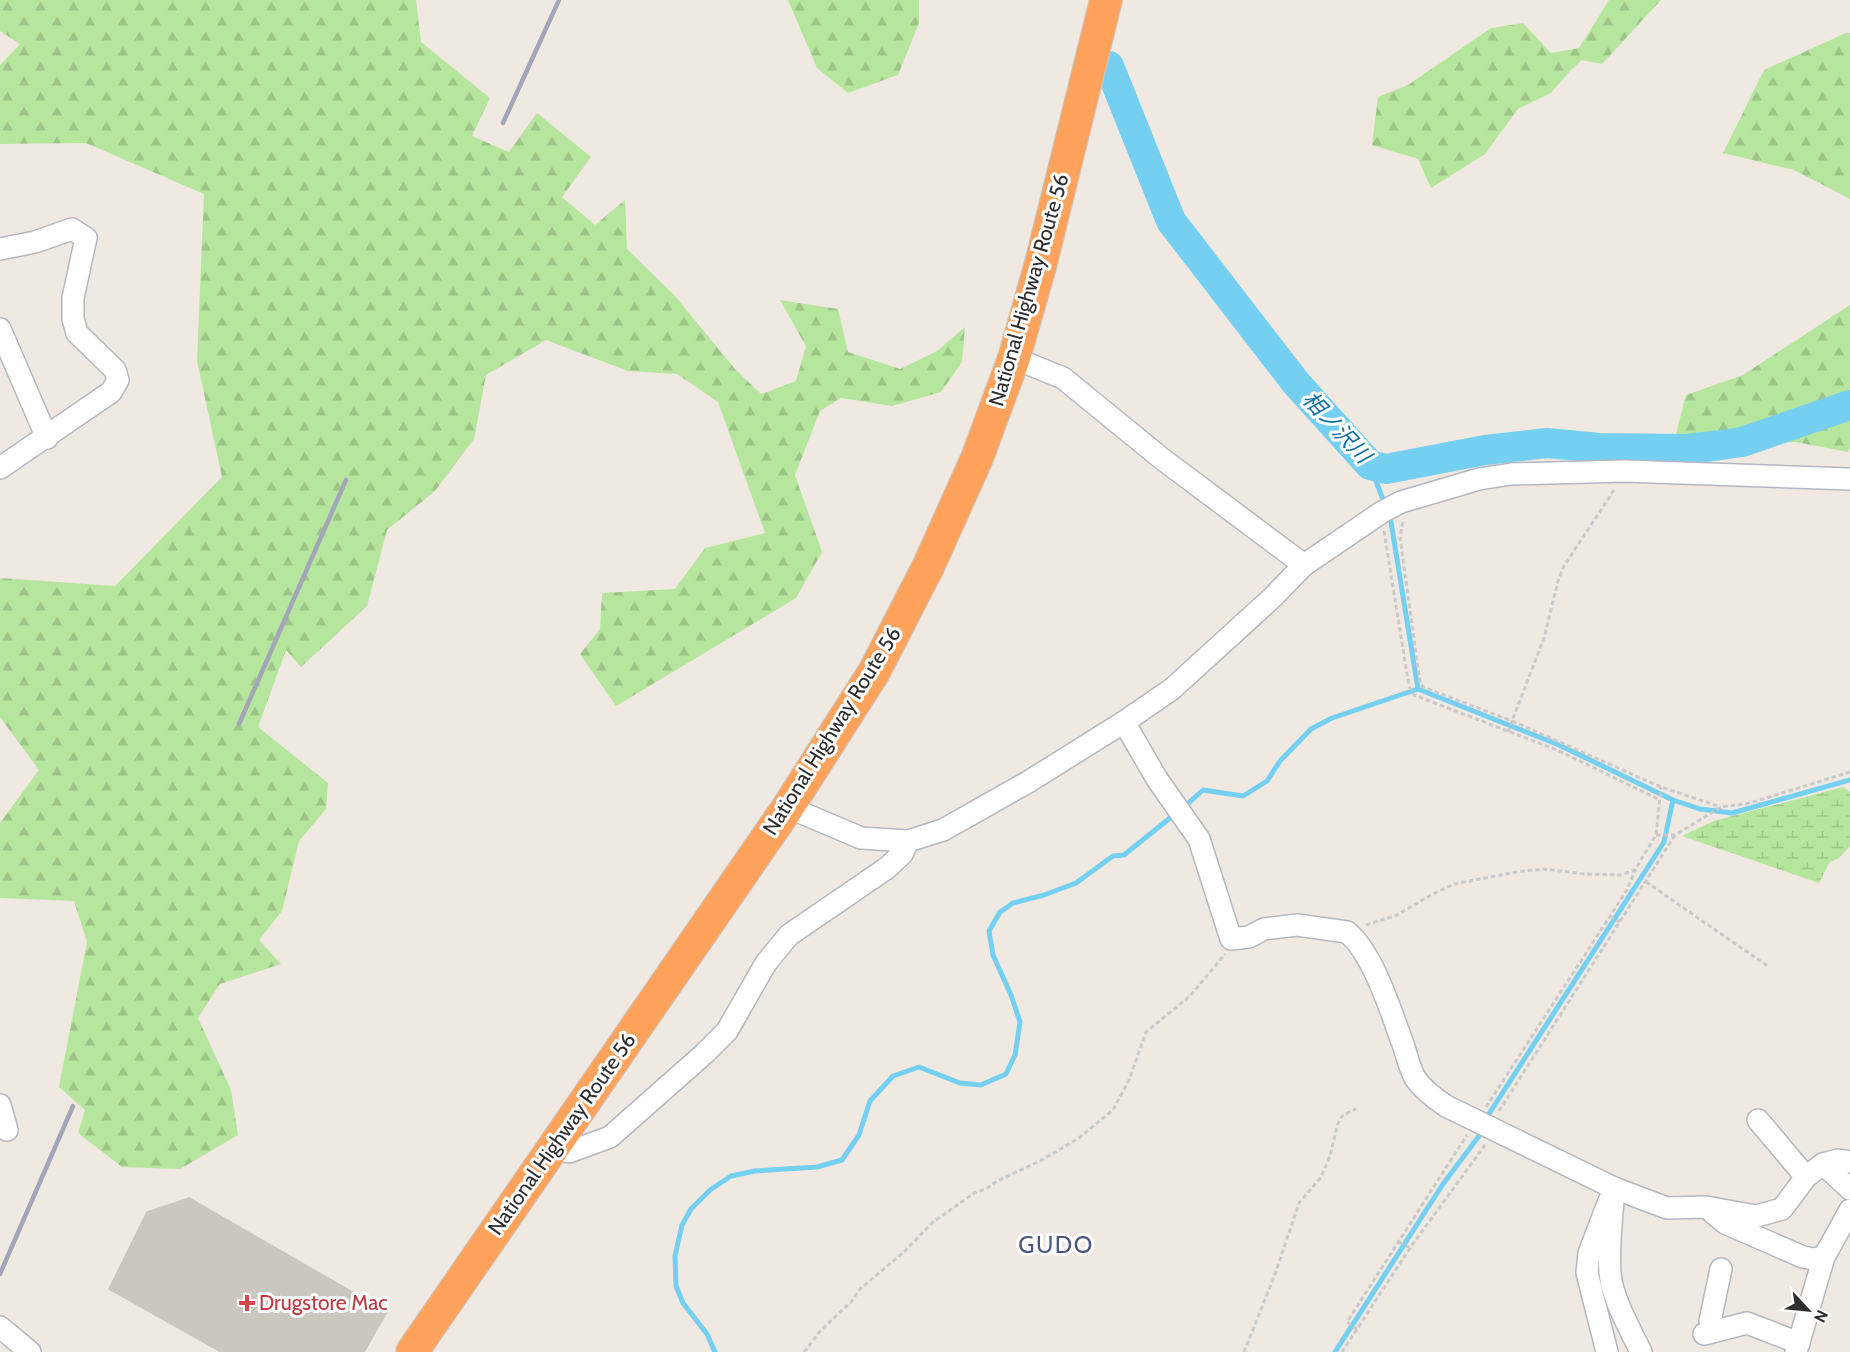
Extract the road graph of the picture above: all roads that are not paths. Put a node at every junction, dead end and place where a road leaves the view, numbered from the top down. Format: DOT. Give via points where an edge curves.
graph roads {
  1 [pos="1106,0"];
  2 [pos="0,249"];
  3 [pos="0,329"];
  4 [pos="1014,358"];
  5 [pos="47,438"];
  6 [pos="0,468"];
  7 [pos="1850,479"];
  8 [pos="1304,565"];
  9 [pos="1124,722"];
  10 [pos="788,807"];
  11 [pos="908,840"];
  12 [pos="0,1105"];
  13 [pos="1758,1120"];
  14 [pos="7,1130"];
  15 [pos="551,1149"];
  16 [pos="1850,1162"];
  17 [pos="1823,1164"];
  18 [pos="1806,1177"];
  19 [pos="1614,1188"];
  20 [pos="1850,1189"];
  21 [pos="1706,1207"];
  22 [pos="1850,1210"];
  23 [pos="1824,1257"];
  24 [pos="1721,1269"];
  25 [pos="0,1327"];
  26 [pos="1798,1347"];
  27 [pos="30,1352"];
  28 [pos="412,1352"];
  29 [pos="1607,1352"];
  30 [pos="1641,1352"];
  1 -- 4 [label="highway, National Highway Route 56"];
  2 -- 5 [label="street" via="72,229 86,238 73,298 73,319 77,333 116,370 118,380 111,392"];
  3 -- 5 [label="street"];
  4 -- 8 [label="street" via="1063,378 1161,458"];
  4 -- 10 [label="highway, National Highway Route 56" via="977,458 929,565 874,672"];
  5 -- 6 [label="street"];
  7 -- 8 [label="street" via="1624,471 1511,474 1479,479 1405,501"];
  8 -- 9 [label="street" via="1172,689"];
  9 -- 11 [label="street" via="980,811 943,830"];
  9 -- 19 [label="street" via="1199,839 1231,939 1297,925 1347,932 1366,955 1414,1076 1427,1093 1485,1126"];
  10 -- 11 [label="street" via="861,838"];
  10 -- 15 [label="highway, National Highway Route 56"];
  11 -- 15 [label="street" via="902,854 887,868 789,935 766,963 727,1031 610,1137 569,1152"];
  12 -- 14 [label="street"];
  13 -- 18 [label="street"];
  15 -- 28 [label="highway, National Highway Route 56"];
  16 -- 17 [label="street"];
  17 -- 18 [label="street"];
  17 -- 20 [label="street"];
  18 -- 21 [label="street" via="1782,1209 1756,1216"];
  19 -- 21 [label="street" via="1667,1208"];
  19 -- 29 [label="street" via="1589,1253 1587,1273"];
  19 -- 30 [label="street" via="1610,1275"];
  21 -- 23 [label="street" via="1725,1222 1803,1257"];
  22 -- 23 [label="street"];
  23 -- 26 [label="street"];
  24 -- 26 [label="street" via="1709,1332 1748,1323"];
  25 -- 27 [label="street"];
}
